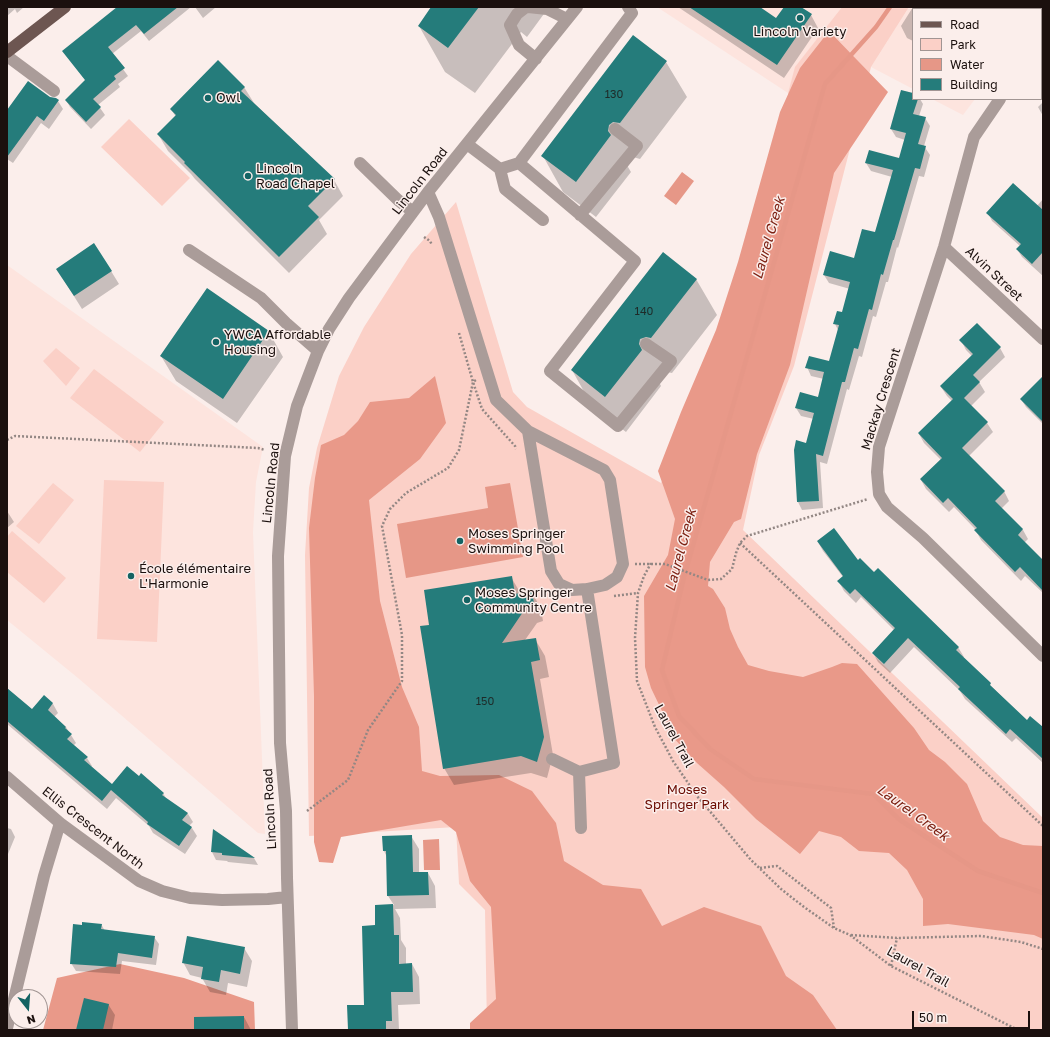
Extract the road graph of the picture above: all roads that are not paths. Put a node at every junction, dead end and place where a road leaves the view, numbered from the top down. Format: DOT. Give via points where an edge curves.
graph roads {
  1 [pos="65,7"];
  2 [pos="527,7"];
  3 [pos="577,7"];
  4 [pos="628,7"];
  5 [pos="567,19"];
  6 [pos="7,52"];
  7 [pos="7,56"];
  8 [pos="536,59"];
  9 [pos="54,90"];
  10 [pos="999,100"];
  11 [pos="615,130"];
  12 [pos="467,144"];
  13 [pos="519,163"];
  14 [pos="360,164"];
  15 [pos="500,169"];
  16 [pos="428,192"];
  17 [pos="413,212"];
  18 [pos="580,215"];
  19 [pos="543,220"];
  20 [pos="944,247"];
  21 [pos="189,250"];
  22 [pos="1043,338"];
  23 [pos="646,344"];
  24 [pos="318,351"];
  25 [pos="528,431"];
  26 [pos="587,589"];
  27 [pos="1043,656"];
  28 [pos="552,759"];
  29 [pos="579,772"];
  30 [pos="7,777"];
  31 [pos="60,823"];
  32 [pos="581,828"];
  33 [pos="287,897"];
  34 [pos="7,1028"];
  35 [pos="292,1030"];
  1 -- 6 [label="main road"];
  2 -- 5 [label="street" via="547,9"];
  2 -- 8 [label="street" via="517,14 510,25 519,45"];
  3 -- 5 [label="street, Lincoln Road"];
  4 -- 13 [label="street" via="632,13"];
  5 -- 8 [label="street, Lincoln Road"];
  7 -- 9 [label="street"];
  8 -- 12 [label="street, Lincoln Road"];
  10 -- 20 [label="street, Mackay Crescent" via="974,136"];
  11 -- 18 [label="street" via="637,146"];
  12 -- 15 [label="street"];
  12 -- 16 [label="street, Lincoln Road"];
  13 -- 15 [label="street"];
  13 -- 18 [label="street"];
  14 -- 17 [label="street"];
  15 -- 19 [label="street" via="505,189"];
  16 -- 17 [label="street, Lincoln Road"];
  16 -- 25 [label="street" via="439,217 496,400"];
  17 -- 24 [label="street, Lincoln Road" via="349,298"];
  18 -- 23 [label="street" via="635,260 550,371 618,426 671,361"];
  20 -- 22 [label="street, Alvin Street"];
  20 -- 27 [label="street, Mackay Crescent" via="879,447 877,472 880,494 888,507"];
  21 -- 24 [label="street" via="261,298"];
  24 -- 33 [label="street, Lincoln Road" via="297,406 285,456 279,549 280,743 286,811"];
  25 -- 26 [label="street" via="551,571 559,584 572,590"];
  25 -- 26 [label="street" via="604,470 610,480 623,564 617,577 605,585"];
  26 -- 29 [label="street" via="614,763"];
  28 -- 29 [label="street"];
  29 -- 32 [label="street"];
  30 -- 31 [label="street, Ellis Crescent North"];
  31 -- 33 [label="street, Ellis Crescent North" via="139,881 162,891 190,898 222,900"];
  31 -- 34 [label="street" via="44,876"];
  33 -- 35 [label="street, Lincoln Road"];
}
